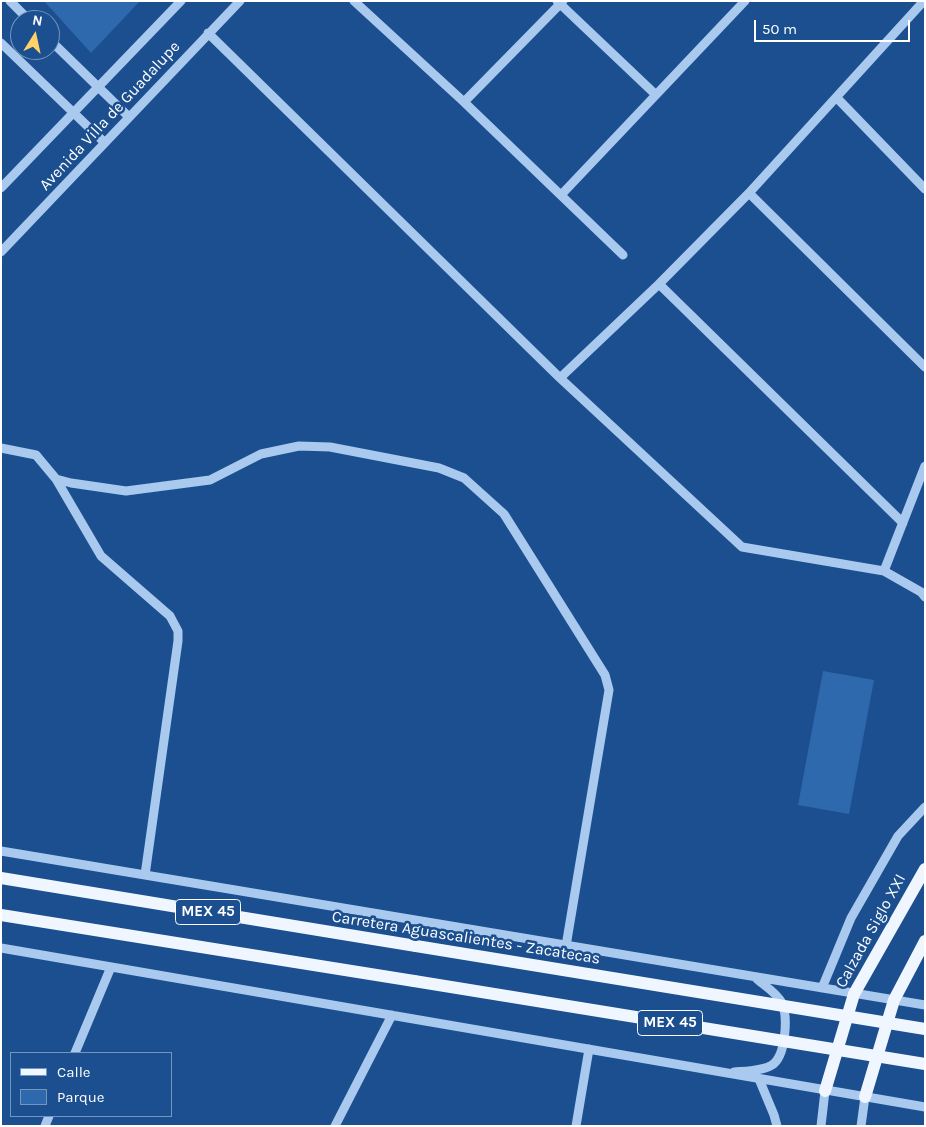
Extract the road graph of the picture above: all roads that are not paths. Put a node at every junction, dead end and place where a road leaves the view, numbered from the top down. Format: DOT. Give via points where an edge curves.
graph roads {
  1 [pos="10,1"];
  2 [pos="181,1"];
  3 [pos="240,1"];
  4 [pos="354,1"];
  5 [pos="745,1"];
  6 [pos="560,2"];
  7 [pos="922,3"];
  8 [pos="19,10"];
  9 [pos="208,33"];
  10 [pos="1,42"];
  11 [pos="60,50"];
  12 [pos="99,87"];
  13 [pos="656,94"];
  14 [pos="837,98"];
  15 [pos="464,102"];
  16 [pos="74,113"];
  17 [pos="129,117"];
  18 [pos="105,143"];
  19 [pos="1,188"];
  20 [pos="925,189"];
  21 [pos="749,193"];
  22 [pos="561,195"];
  23 [pos="1,252"];
  24 [pos="622,255"];
  25 [pos="659,284"];
  26 [pos="925,367"];
  27 [pos="560,378"];
  28 [pos="1,448"];
  29 [pos="925,466"];
  30 [pos="56,479"];
  31 [pos="903,522"];
  32 [pos="884,571"];
  33 [pos="925,597"];
  34 [pos="925,807"];
  35 [pos="1,851"];
  36 [pos="925,869"];
  37 [pos="145,875"];
  38 [pos="1,878"];
  39 [pos="1,915"];
  40 [pos="925,941"];
  41 [pos="566,946"];
  42 [pos="1,948"];
  43 [pos="110,967"];
  44 [pos="756,978"];
  45 [pos="822,988"];
  46 [pos="854,994"];
  47 [pos="894,1000"];
  48 [pos="925,1005"];
  49 [pos="392,1015"];
  50 [pos="925,1029"];
  51 [pos="589,1049"];
  52 [pos="75,1052"];
  53 [pos="925,1064"];
  54 [pos="724,1073"];
  55 [pos="759,1079"];
  56 [pos="825,1091"];
  57 [pos="865,1097"];
  58 [pos="925,1107"];
  59 [pos="335,1126"];
  60 [pos="576,1126"];
  61 [pos="777,1126"];
  62 [pos="821,1126"];
  63 [pos="861,1126"];
  1 -- 8 [label="street"];
  2 -- 12 [label="street, Avenida Villa de Guadalupe"];
  3 -- 9 [label="street, Avenida Villa de Guadalupe"];
  4 -- 15 [label="street"];
  5 -- 13 [label="street"];
  6 -- 13 [label="street"];
  6 -- 15 [label="street"];
  7 -- 14 [label="street"];
  9 -- 17 [label="street, Avenida Villa de Guadalupe"];
  9 -- 27 [label="street"];
  10 -- 16 [label="street"];
  11 -- 12 [label="street"];
  12 -- 16 [label="street, Avenida Villa de Guadalupe"];
  12 -- 17 [label="street"];
  13 -- 22 [label="street"];
  14 -- 20 [label="street"];
  14 -- 21 [label="street"];
  15 -- 22 [label="street"];
  16 -- 18 [label="street"];
  16 -- 19 [label="street, Avenida Villa de Guadalupe"];
  17 -- 18 [label="street, Avenida Villa de Guadalupe"];
  18 -- 23 [label="street, Avenida Villa de Guadalupe"];
  21 -- 25 [label="street"];
  21 -- 26 [label="street"];
  22 -- 24 [label="street"];
  25 -- 27 [label="street"];
  25 -- 31 [label="street"];
  27 -- 32 [label="street" via="742,548"];
  28 -- 30 [label="street" via="36,455"];
  29 -- 31 [label="street"];
  30 -- 37 [label="street" via="101,556 170,616 178,631"];
  30 -- 41 [label="street" via="126,491 210,480 261,454 299,446 330,447 439,468 464,478 504,514 605,675 609,690"];
  31 -- 32 [label="street"];
  32 -- 33 [label="street"];
  34 -- 45 [label="street" via="898,836 850,918"];
  35 -- 37 [label="street"];
  36 -- 46 [label="main road, Calzada Siglo XXI"];
  37 -- 41 [label="street"];
  38 -- 50 [label="main road, Carretera Aguascalientes - Zacatecas / MEX 45, bridge"];
  39 -- 53 [label="main road, MEX 45, bridge"];
  40 -- 47 [label="main road"];
  41 -- 44 [label="street"];
  42 -- 43 [label="street"];
  43 -- 49 [label="street"];
  43 -- 52 [label="street"];
  44 -- 45 [label="street"];
  44 -- 54 [label="street" via="782,1003 786,1023 782,1051 773,1065"];
  45 -- 46 [label="street"];
  46 -- 47 [label="street"];
  46 -- 56 [label="main road, Calzada Siglo XXI"];
  47 -- 48 [label="street"];
  47 -- 57 [label="main road"];
  49 -- 51 [label="street"];
  49 -- 59 [label="street"];
  51 -- 54 [label="street"];
  51 -- 60 [label="street"];
  54 -- 55 [label="street"];
  55 -- 56 [label="street"];
  55 -- 61 [label="street"];
  56 -- 57 [label="street"];
  56 -- 62 [label="street, Calzada Siglo XXI"];
  57 -- 58 [label="street"];
  57 -- 63 [label="street"];
}
